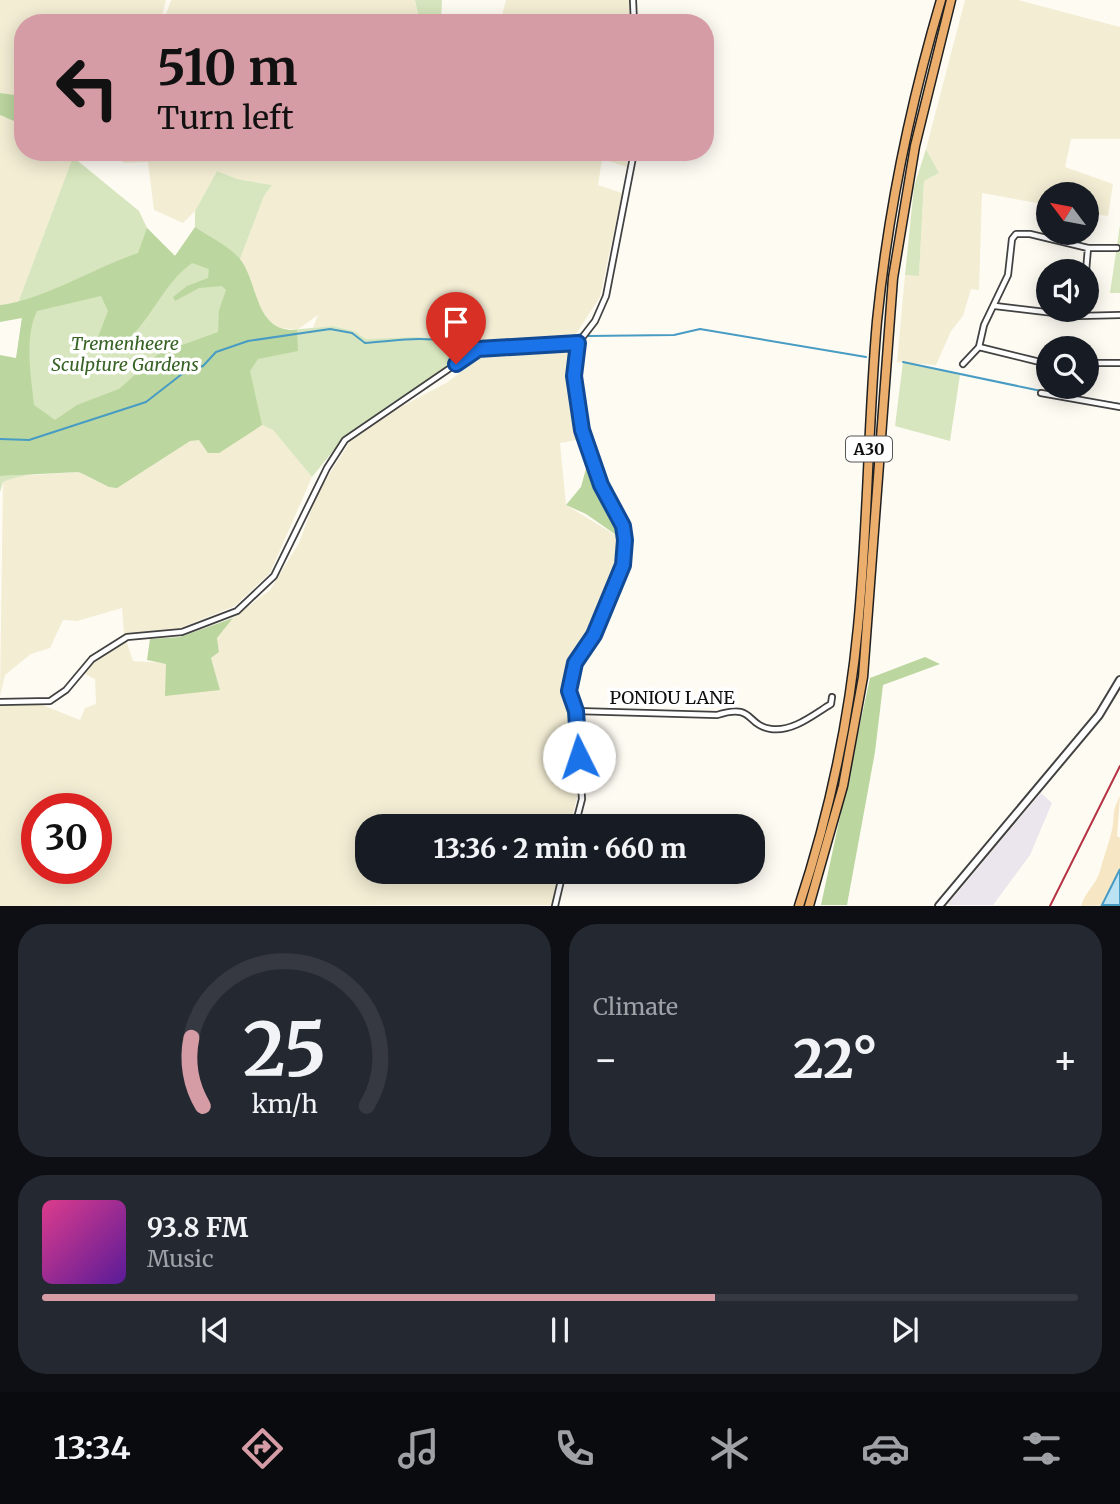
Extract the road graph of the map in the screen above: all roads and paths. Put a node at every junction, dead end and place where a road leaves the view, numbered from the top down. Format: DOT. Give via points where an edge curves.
graph roads {
  1 [pos="941,0"];
  2 [pos="951,0"];
  3 [pos="632,161"];
  4 [pos="1088,248"];
  5 [pos="1116,248"];
  6 [pos="1087,259"];
  7 [pos="995,306"];
  8 [pos="1036,309"];
  9 [pos="1099,314"];
  10 [pos="1120,315"];
  11 [pos="578,343"];
  12 [pos="979,347"];
  13 [pos="1036,361"];
  14 [pos="1099,363"];
  15 [pos="1120,363"];
  16 [pos="963,364"];
  17 [pos="1075,399"];
  18 [pos="1120,407"];
  19 [pos="1120,680"];
  20 [pos="832,697"];
  21 [pos="0,702"];
  22 [pos="576,711"];
  23 [pos="578,814"];
  24 [pos="560,884"];
  25 [pos="555,905"];
  26 [pos="799,905"];
  27 [pos="809,905"];
  28 [pos="939,905"];
  1 -- 26 [label="highway, A30" via="911,113 884,269 848,710"];
  2 -- 27 [label="highway, A30" via="922,110 895,266 862,684 843,786"];
  3 -- 11 [label="street" via="606,296"];
  4 -- 5 [label="street"];
  4 -- 6 [label="street"];
  4 -- 7 [label="street" via="1016,234 1008,275"];
  7 -- 8 [label="street"];
  7 -- 12 [label="street"];
  9 -- 10 [label="street"];
  11 -- 21 [label="street" via="478,349 345,440 274,576 237,611 182,632 127,637 92,659 66,690 50,701"];
  11 -- 22 [label="street" via="574,376 582,430 625,540 623,565 594,635 575,663 569,691"];
  12 -- 13 [label="street"];
  12 -- 16 [label="street"];
  14 -- 15 [label="street"];
  17 -- 18 [label="street"];
  19 -- 28 [label="street" via="1099,715"];
  20 -- 22 [label="street, PONIOU LANE" via="831,704 792,727 777,729 733,710 716,715"];
  22 -- 23 [label="street" via="582,799"];
  24 -- 25 [label="street"];
}
